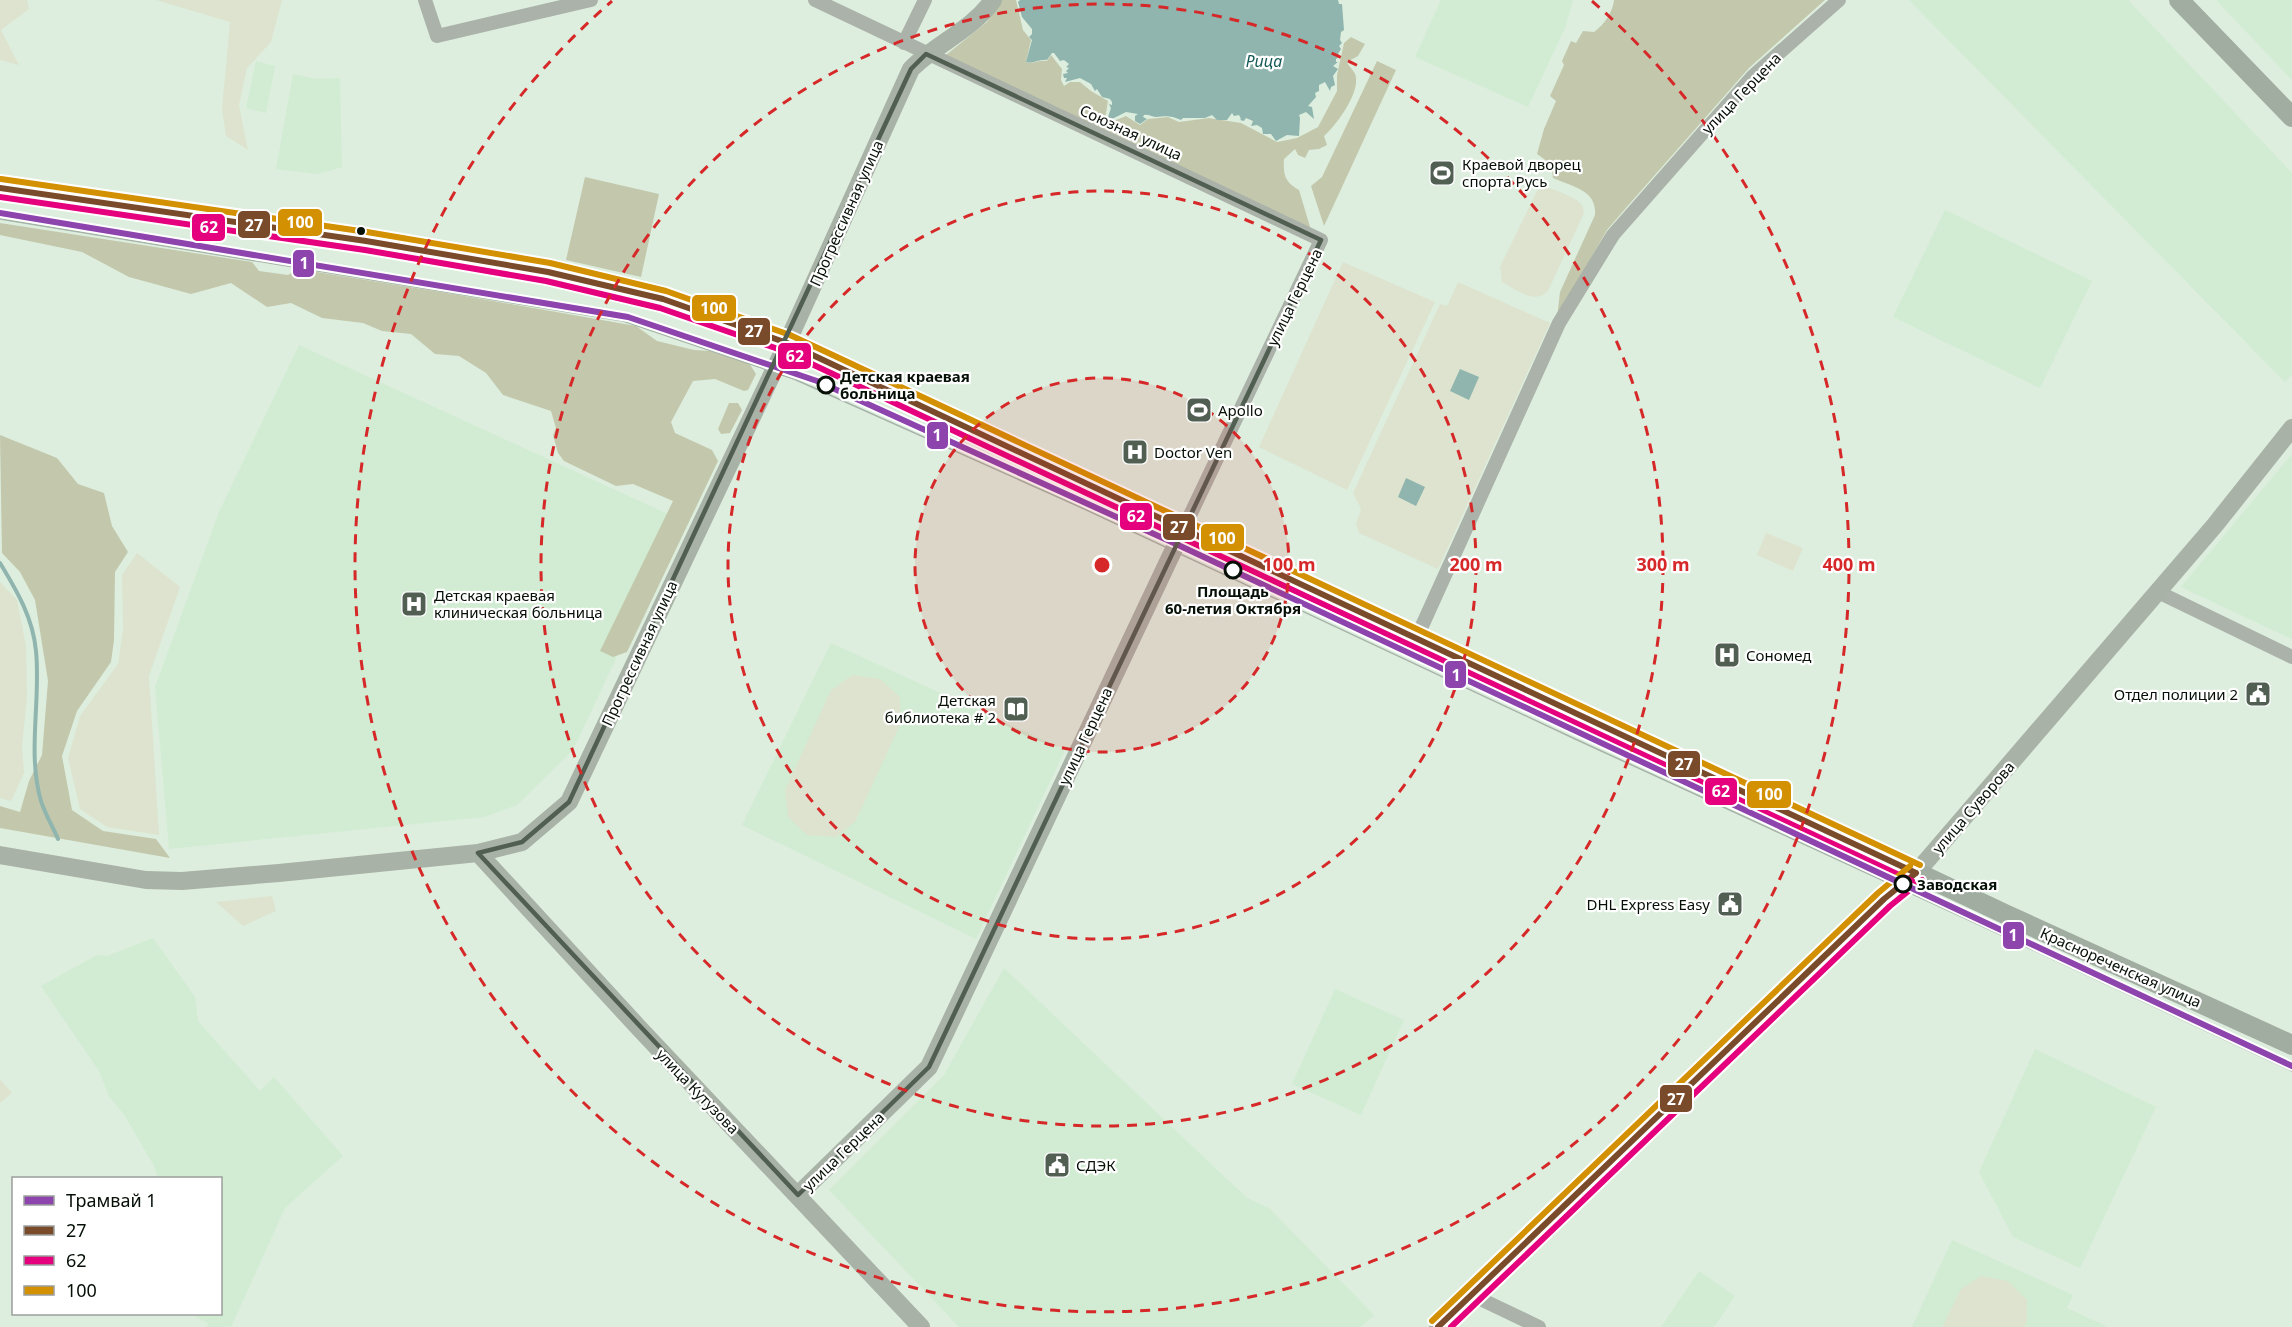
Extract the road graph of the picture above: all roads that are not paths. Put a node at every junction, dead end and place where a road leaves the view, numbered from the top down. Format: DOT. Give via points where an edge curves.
graph roads {
  1 [pos="425,0"];
  2 [pos="589,0"];
  3 [pos="815,0"];
  4 [pos="925,0"];
  5 [pos="993,0"];
  6 [pos="1839,0"];
  7 [pos="2179,0"];
  8 [pos="904,43"];
  9 [pos="926,54"];
  10 [pos="2292,117"];
  11 [pos="0,188"];
  12 [pos="1321,240"];
  13 [pos="787,344"];
  14 [pos="2292,428"];
  15 [pos="1183,530"];
  16 [pos="2158,592"];
  17 [pos="1417,637"];
  18 [pos="2292,657"];
  19 [pos="478,853"];
  20 [pos="0,855"];
  21 [pos="1916,873"];
  22 [pos="2292,1045"];
  23 [pos="798,1195"];
  24 [pos="1472,1295"];
  25 [pos="921,1327"];
  26 [pos="1438,1327"];
  27 [pos="1539,1327"];
  1 -- 2 [label="street" via="437,36"];
  3 -- 8 [label="street, Союзная улица"];
  4 -- 8 [label="street"];
  5 -- 9 [label="street, Прогрессивная улица" via="963,31"];
  6 -- 17 [label="street, улица Герцена" via="1752,76 1613,235 1559,323"];
  7 -- 10 [label="main road"];
  8 -- 9 [label="street, Союзная улица"];
  9 -- 12 [label="street, Союзная улица"];
  9 -- 13 [label="street, Прогрессивная улица" via="911,69"];
  11 -- 13 [label="main road, Краснореченская улица" via="366,240 548,272 663,299"];
  12 -- 15 [label="street, улица Герцена"];
  13 -- 15 [label="main road, Краснореченская улица"];
  13 -- 19 [label="street, Прогрессивная улица" via="569,802 522,842"];
  14 -- 16 [label="street, улица Суворова"];
  15 -- 17 [label="main road, Краснореченская улица"];
  15 -- 23 [label="street, улица Герцена" via="929,1067"];
  16 -- 18 [label="street"];
  16 -- 21 [label="street, улица Суворова"];
  17 -- 21 [label="main road, Краснореченская улица"];
  19 -- 20 [label="street, Прогрессивная улица" via="182,881 123,876"];
  19 -- 23 [label="street, улица Кутузова"];
  21 -- 22 [label="main road, Краснореченская улица"];
  21 -- 24 [label="street, улица Суворова" via="1884,899"];
  23 -- 25 [label="street, улица Кутузова"];
  24 -- 26 [label="street, улица Суворова"];
  24 -- 27 [label="street"];
}
